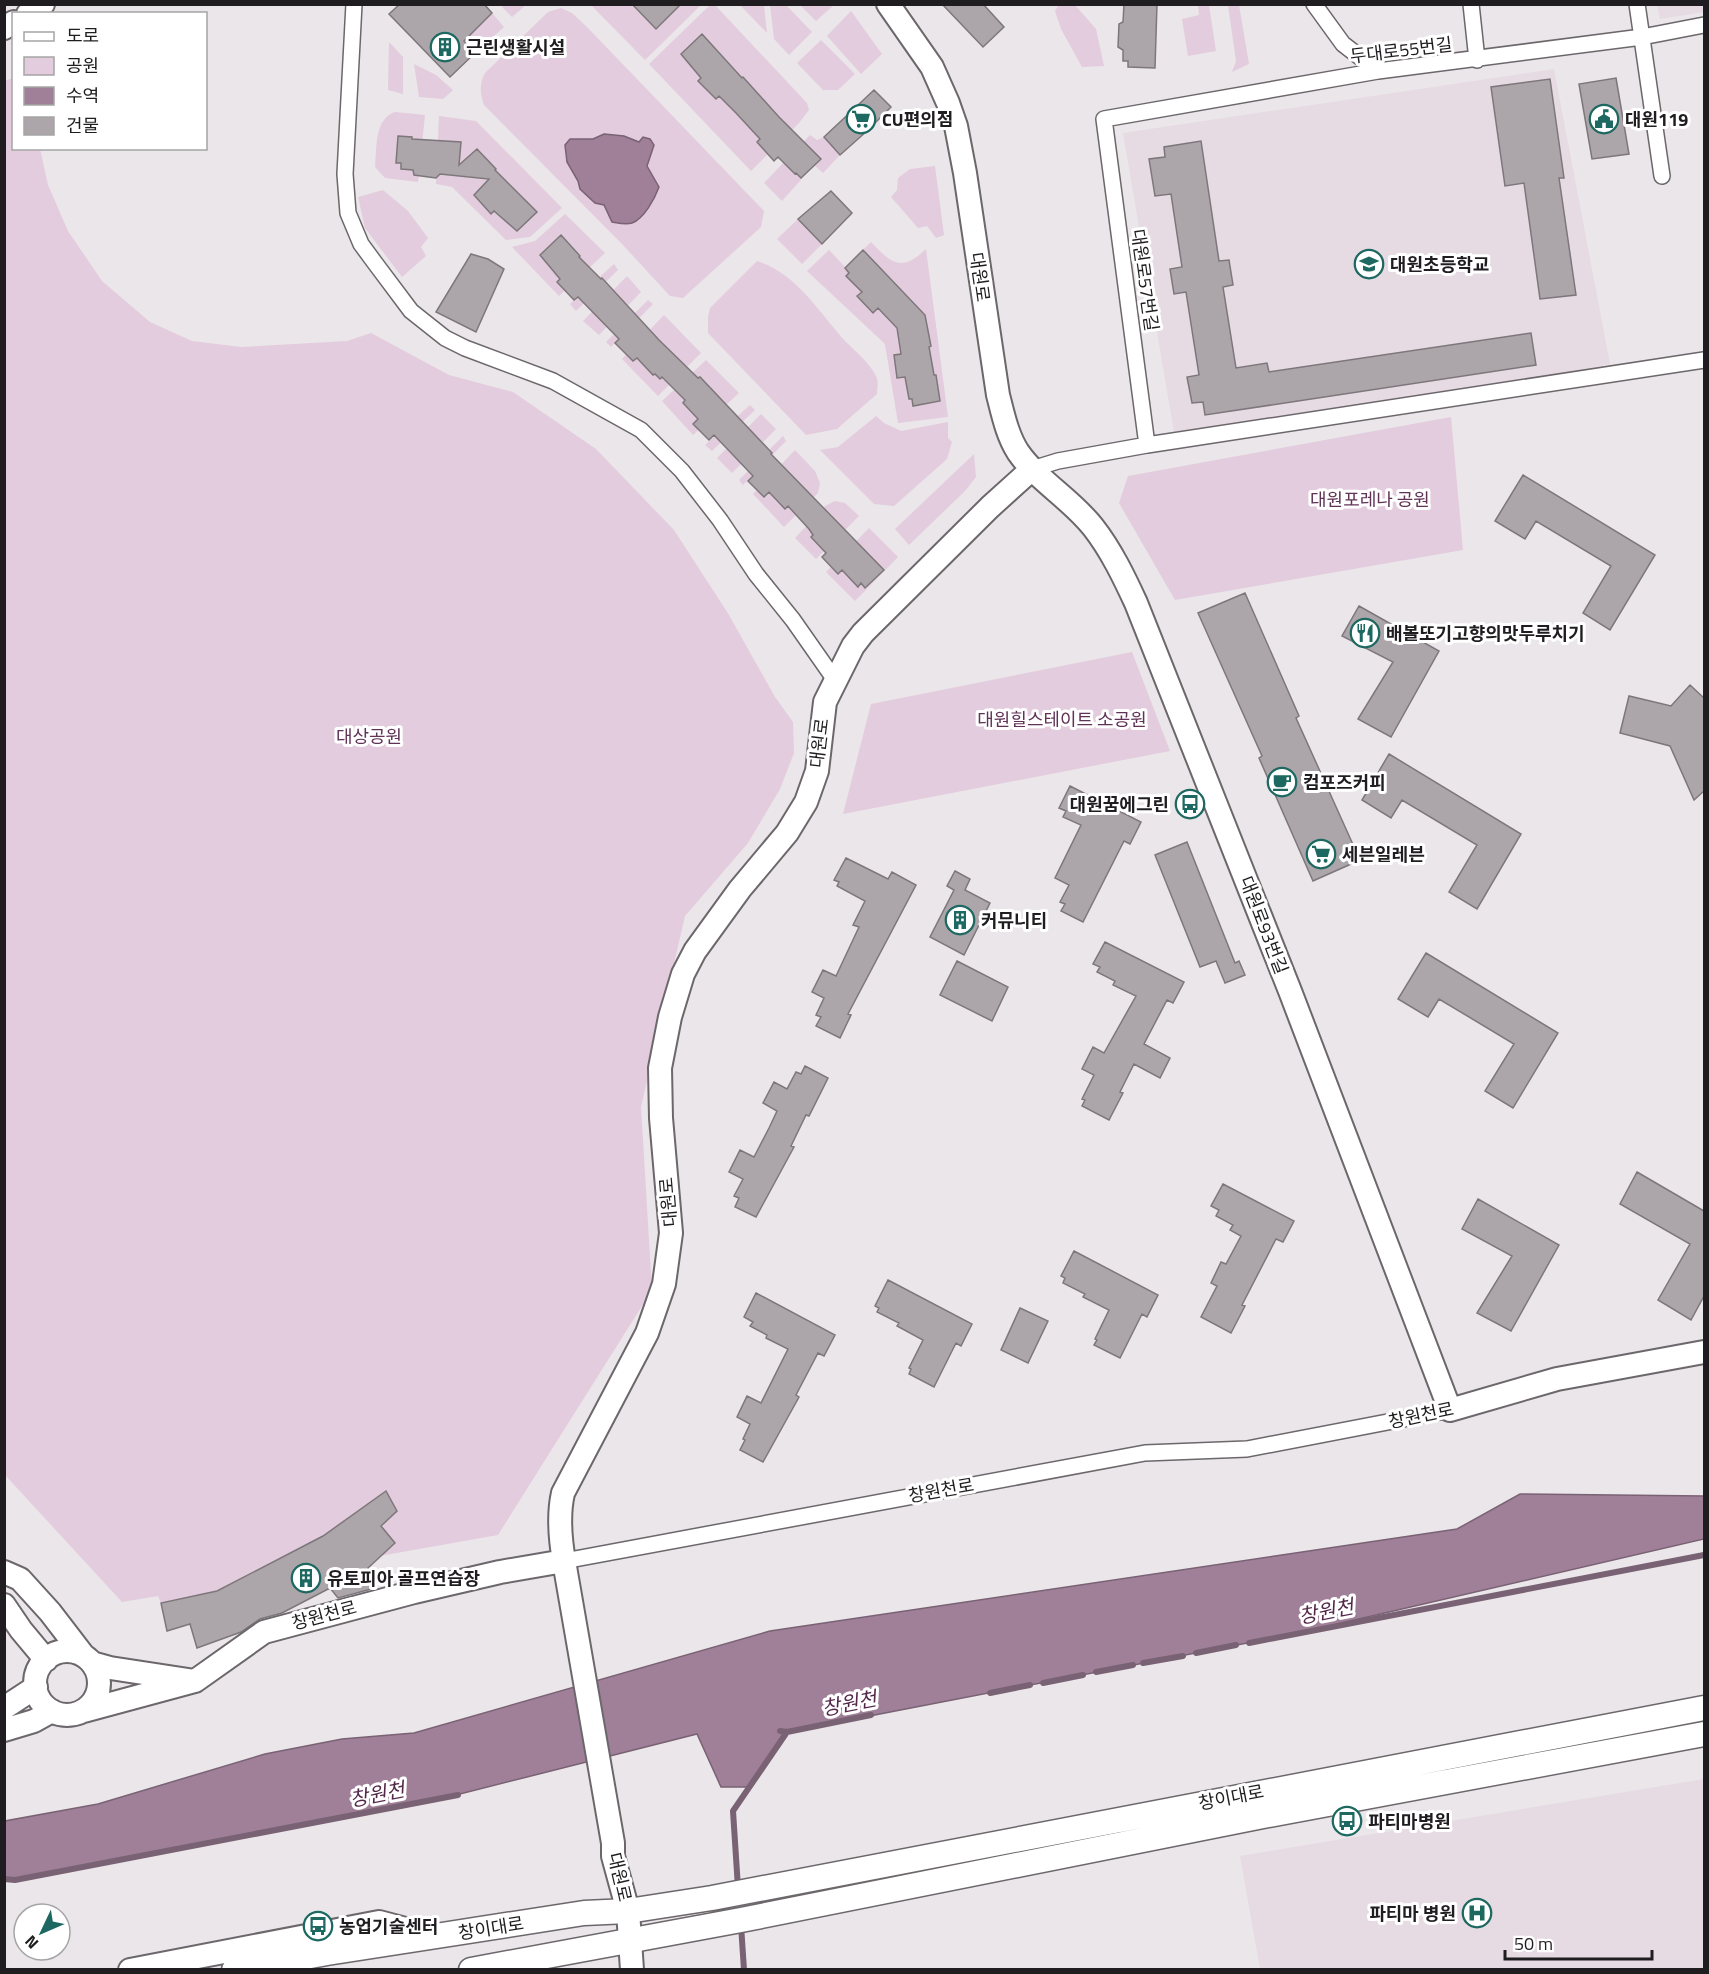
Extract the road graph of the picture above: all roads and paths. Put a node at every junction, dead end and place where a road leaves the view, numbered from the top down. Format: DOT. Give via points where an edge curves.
graph roads {
  1 [pos="354,4"];
  2 [pos="888,4"];
  3 [pos="1314,4"];
  4 [pos="1471,4"];
  5 [pos="1636,4"];
  6 [pos="1704,25"];
  7 [pos="1642,37"];
  8 [pos="1477,60"];
  9 [pos="1378,71"];
  10 [pos="1104,119"];
  11 [pos="1662,176"];
  12 [pos="1704,360"];
  13 [pos="1147,445"];
  14 [pos="1032,469"];
  15 [pos="835,680"];
  16 [pos="1704,1352"];
  17 [pos="1450,1410"];
  18 [pos="564,1561"];
  19 [pos="4,1572"];
  20 [pos="4,1605"];
  21 [pos="87,1659"];
  22 [pos="46,1660"];
  23 [pos="195,1681"];
  24 [pos="36,1687"];
  25 [pos="4,1708"];
  26 [pos="1704,1708"];
  27 [pos="52,1711"];
  28 [pos="84,1711"];
  29 [pos="4,1730"];
  30 [pos="1704,1734"];
  31 [pos="628,1911"];
  32 [pos="434,1936"];
  33 [pos="630,1940"];
  34 [pos="130,1970"];
  35 [pos="234,1970"];
  36 [pos="471,1970"];
  37 [pos="632,1970"];
  1 -- 15 [label="street" via="345,174 348,213 361,244 411,311 445,338 553,381 641,430 682,471"];
  2 -- 14 [label="street, 대원로" via="932,67 956,126 998,395 1017,451"];
  3 -- 9 [label="street" via="1343,44"];
  4 -- 8 [label="street"];
  5 -- 7 [label="street"];
  6 -- 7 [label="street, 두대로55번길"];
  7 -- 8 [label="street, 두대로55번길"];
  7 -- 11 [label="street"];
  8 -- 9 [label="street, 두대로55번길"];
  9 -- 10 [label="street, 두대로55번길"];
  10 -- 13 [label="street, 대원로57번길"];
  12 -- 13 [label="street"];
  13 -- 14 [label="street"];
  14 -- 15 [label="street, 대원로" via="863,633"];
  14 -- 17 [label="street, 대원로93번길" via="1092,526 1123,574 1136,603 1315,1054"];
  15 -- 18 [label="street, 대원로" via="825,702 817,771 806,802 788,833 740,889 695,951 676,996 660,1068 671,1233 664,1284 647,1333 563,1493 560,1536"];
  16 -- 17 [label="street, 창원천로" via="1557,1378"];
  17 -- 18 [label="street, 창원천로" via="1247,1449 1145,1453"];
  18 -- 23 [label="street, 창원천로" via="414,1592 264,1632"];
  18 -- 31 [label="street, 대원로" via="613,1856"];
  19 -- 21 [label="street" via="20,1579"];
  20 -- 22 [label="street"];
  21 -- 22 [label="street" via="64,1651"];
  21 -- 23 [label="street" via="110,1668"];
  21 -- 28 [label="street" via="97,1672 99,1683 97,1694"];
  22 -- 24 [label="street" via="39,1668"];
  23 -- 28 [label="street"];
  24 -- 25 [label="street"];
  24 -- 27 [label="street" via="44,1705"];
  26 -- 31 [label="main road, 창이대로"];
  27 -- 28 [label="street" via="62,1715"];
  27 -- 29 [label="street"];
  30 -- 33 [label="main road, 창이대로"];
  31 -- 32 [label="main road, 창이대로" via="584,1912"];
  31 -- 33 [label="street, 대원로"];
  32 -- 34 [label="street" via="378,1922"];
  32 -- 35 [label="main road, 창이대로"];
  33 -- 36 [label="main road, 창이대로"];
  33 -- 37 [label="street, 대원로"];
}
